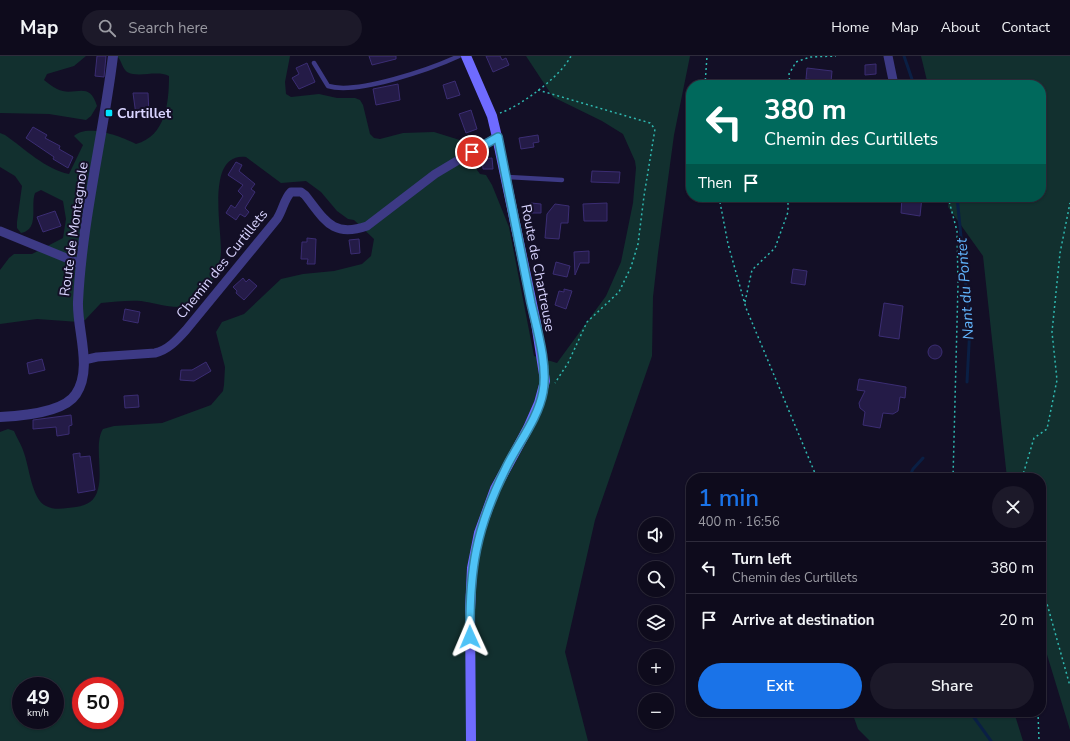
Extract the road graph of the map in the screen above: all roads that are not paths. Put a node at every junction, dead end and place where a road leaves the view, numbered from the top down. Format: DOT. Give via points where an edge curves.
graph roads {
  1 [pos="113,56"];
  2 [pos="458,56"];
  3 [pos="466,56"];
  4 [pos="888,56"];
  5 [pos="314,63"];
  6 [pos="893,80"];
  7 [pos="498,137"];
  8 [pos="506,177"];
  9 [pos="562,180"];
  10 [pos="0,232"];
  11 [pos="81,264"];
  12 [pos="84,360"];
  13 [pos="0,417"];
  14 [pos="471,741"];
  1 -- 11 [label="street, Route de Montagnole"];
  2 -- 5 [label="lane" via="407,76 342,88 328,86"];
  3 -- 7 [label="main road, Route de Chartreuse" via="492,116"];
  4 -- 6 [label="street"];
  7 -- 8 [label="main road, Route de Chartreuse"];
  7 -- 12 [label="street, Chemin des Curtillets" via="435,174 377,220 356,230 337,230 330,226 305,195 291,192 277,219 172,345 155,353"];
  8 -- 9 [label="lane"];
  8 -- 14 [label="main road, Route de Chartreuse" via="545,381 537,409 495,489 479,533 472,568 470,610"];
  10 -- 11 [label="street"];
  11 -- 12 [label="street, Route de Montagnole" via="78,311"];
  12 -- 13 [label="street, Route de Montagnole" via="80,387 66,405"];
}
